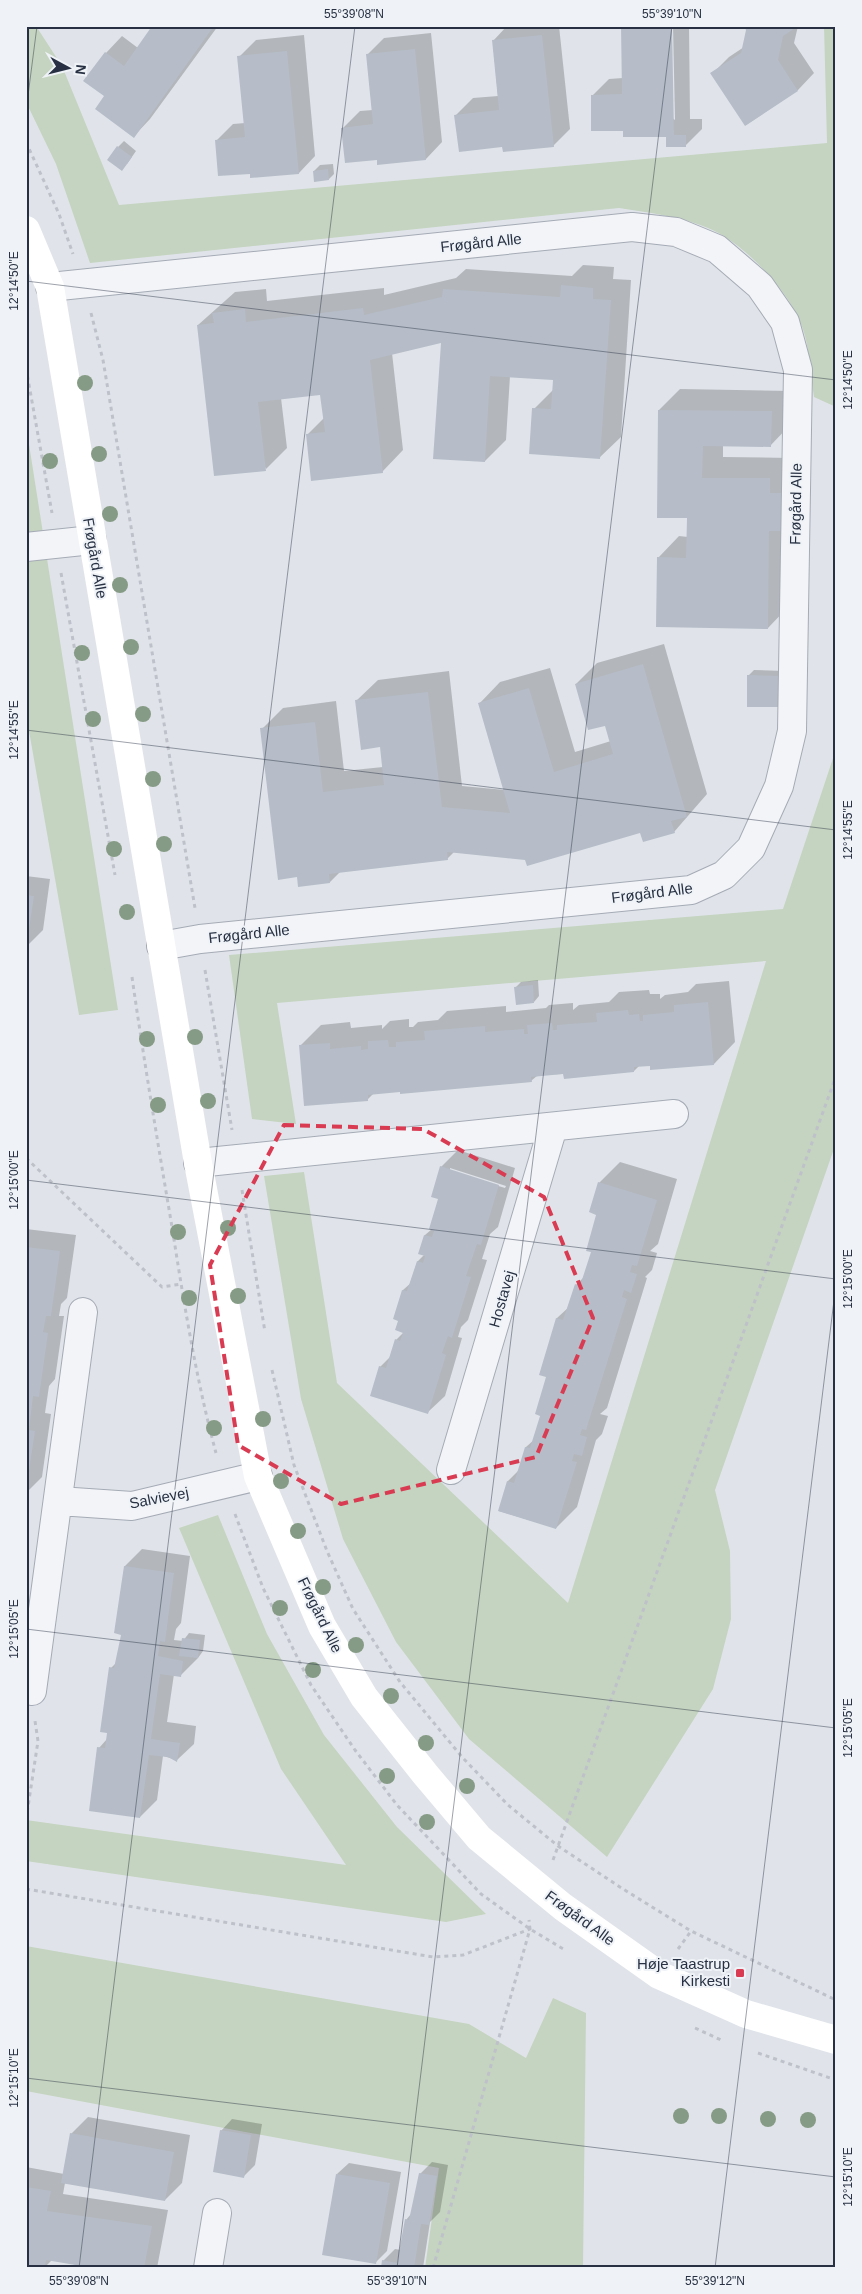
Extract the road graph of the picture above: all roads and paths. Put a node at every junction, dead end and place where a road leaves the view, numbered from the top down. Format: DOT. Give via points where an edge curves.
graph roads {
  1 [pos="26,230"];
  2 [pos="50,287"];
  3 [pos="26,368"];
  4 [pos="92,540"];
  5 [pos="56,544"];
  6 [pos="26,547"];
  7 [pos="115,876"];
  8 [pos="161,946"];
  9 [pos="131,972"];
  10 [pos="836,1076"];
  11 [pos="674,1114"];
  12 [pos="553,1127"];
  13 [pos="26,1158"];
  14 [pos="198,1163"];
  15 [pos="83,1312"];
  16 [pos="451,1470"];
  17 [pos="258,1476"];
  18 [pos="59,1500"];
  19 [pos="29,1690"];
  20 [pos="26,1820"];
  21 [pos="26,1889"];
  22 [pos="542,1890"];
  23 [pos="530,1929"];
  24 [pos="836,2040"];
  25 [pos="217,2214"];
  26 [pos="208,2268"];
  27 [pos="433,2268"];
  1 -- 2 [label="street, Frøgård Alle"];
  2 -- 4 [label="street, Frøgård Alle"];
  2 -- 8 [label="street, Frøgård Alle" via="632,227 676,232 717,249 760,286 786,322 798,370 792,731 779,786 751,848 724,875 691,890 200,938"];
  3 -- 5 [label="path" via="47,475"];
  4 -- 5 [label="street"];
  4 -- 8 [label="street, Frøgård Alle"];
  5 -- 6 [label="street"];
  5 -- 7 [label="path"];
  8 -- 14 [label="street, Frøgård Alle"];
  9 -- 13 [label="path" via="181,1284 162,1287"];
  10 -- 22 [label="path"];
  11 -- 12 [label="street"];
  12 -- 14 [label="street"];
  12 -- 16 [label="street, Hostavej"];
  14 -- 17 [label="street, Frøgård Alle"];
  15 -- 18 [label="street"];
  17 -- 18 [label="street, Salvievej" via="132,1506"];
  17 -- 22 [label="street, Frøgård Alle" via="322,1626 364,1697 479,1838"];
  18 -- 19 [label="street"];
  19 -- 20 [label="path" via="38,1740"];
  21 -- 23 [label="path" via="433,1957 463,1956"];
  22 -- 23 [label="path" via="528,1912"];
  22 -- 24 [label="street, Frøgård Alle" via="659,1975 746,2014"];
  23 -- 27 [label="path"];
  25 -- 26 [label="street"];
}
